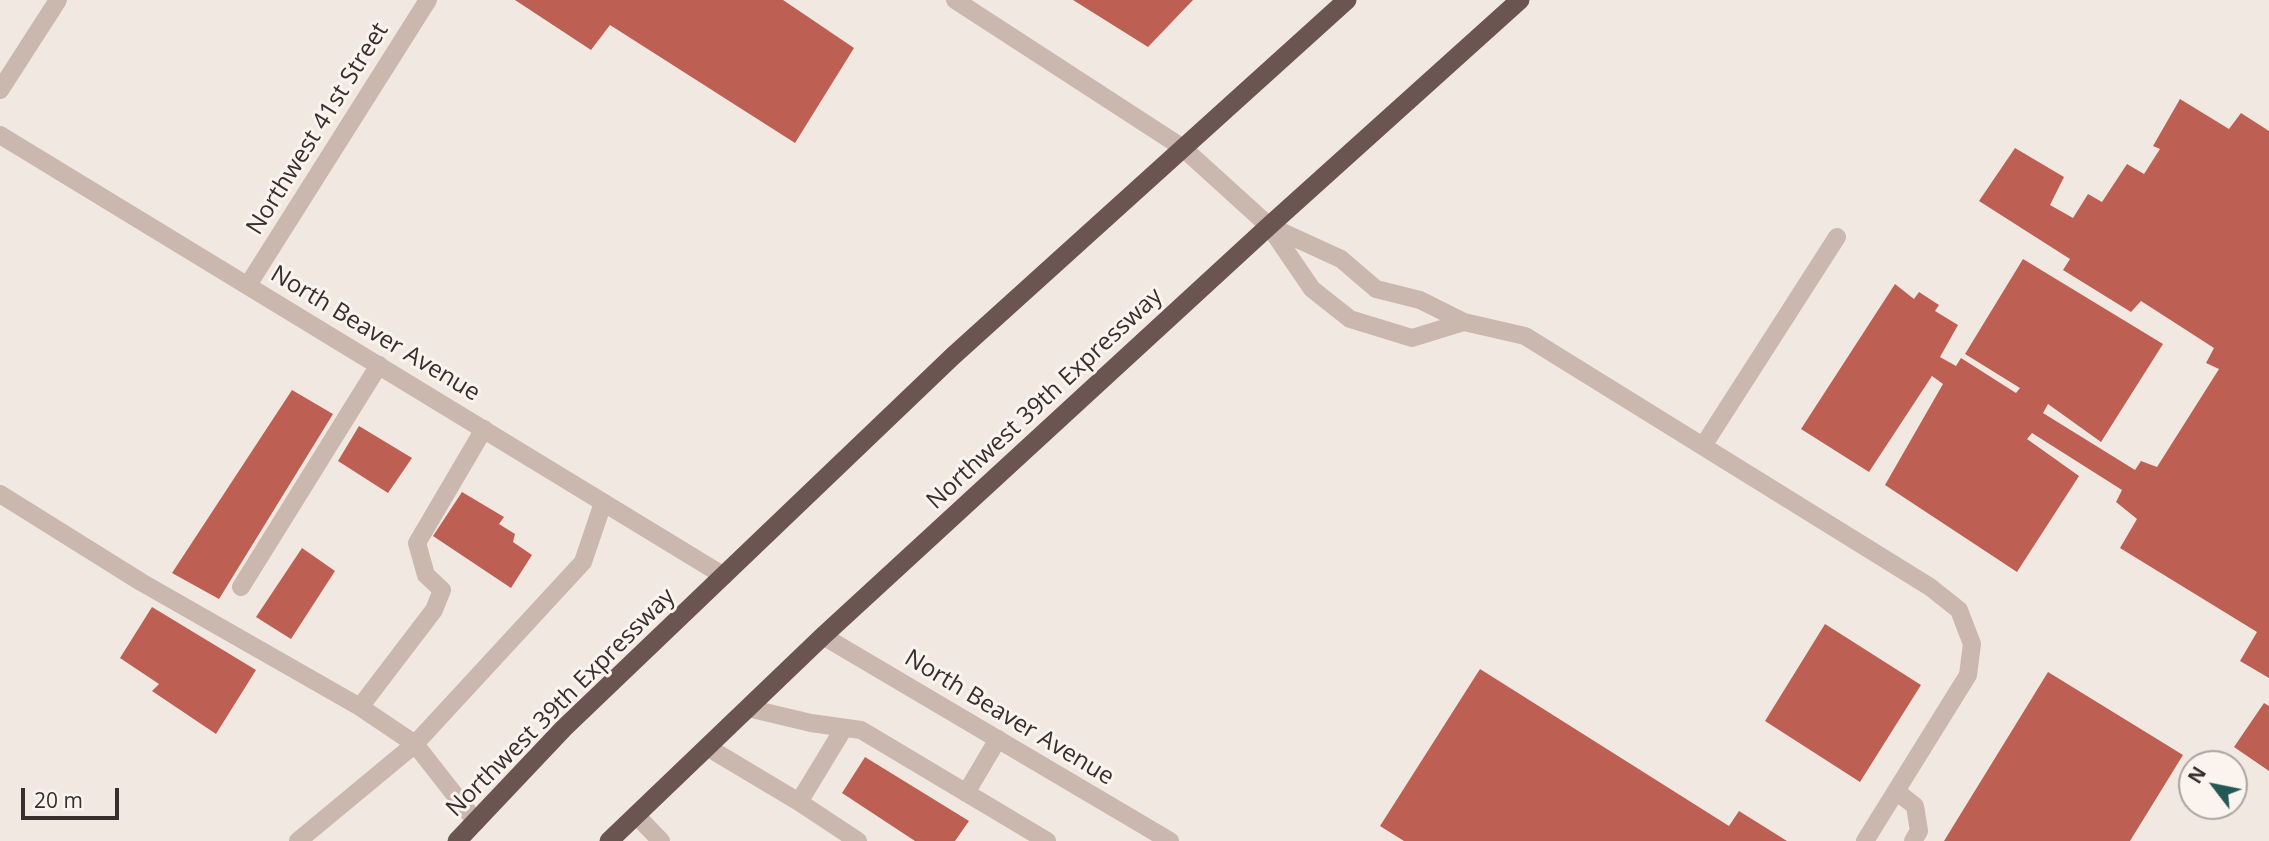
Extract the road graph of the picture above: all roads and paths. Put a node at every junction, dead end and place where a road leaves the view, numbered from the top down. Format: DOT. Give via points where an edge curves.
graph roads {
  1 [pos="58,0"];
  2 [pos="428,0"];
  3 [pos="955,0"];
  4 [pos="1347,0"];
  5 [pos="1520,0"];
  6 [pos="0,90"];
  7 [pos="0,135"];
  8 [pos="1183,148"];
  9 [pos="1269,226"];
  10 [pos="1837,237"];
  11 [pos="248,285"];
  12 [pos="1464,322"];
  13 [pos="379,365"];
  14 [pos="484,429"];
  15 [pos="1703,446"];
  16 [pos="0,494"];
  17 [pos="603,503"];
  18 [pos="724,576"];
  19 [pos="241,587"];
  20 [pos="823,636"];
  21 [pos="360,707"];
  22 [pos="748,708"];
  23 [pos="844,727"];
  24 [pos="998,739"];
  25 [pos="415,744"];
  26 [pos="707,747"];
  27 [pos="1896,791"];
  28 [pos="966,793"];
  29 [pos="799,802"];
  30 [pos="636,815"];
  31 [pos="476,822"];
  32 [pos="1149,836"];
  33 [pos="298,841"];
  34 [pos="457,841"];
  35 [pos="609,841"];
  36 [pos="661,841"];
  37 [pos="858,841"];
  38 [pos="1046,841"];
  39 [pos="1170,841"];
  40 [pos="1865,841"];
  41 [pos="1913,841"];
  1 -- 6 [label="street"];
  2 -- 11 [label="street, Northwest 41st Street"];
  3 -- 8 [label="street"];
  4 -- 8 [label="highway, Northwest 39th Expressway"];
  5 -- 9 [label="highway, Northwest 39th Expressway"];
  7 -- 11 [label="street, North Beaver Avenue"];
  8 -- 9 [label="street"];
  8 -- 18 [label="highway, Northwest 39th Expressway" via="953,356"];
  9 -- 12 [label="street" via="1341,259 1376,289 1420,300"];
  9 -- 12 [label="street" via="1312,289 1350,319 1412,338"];
  9 -- 20 [label="highway, Northwest 39th Expressway"];
  10 -- 15 [label="street"];
  11 -- 13 [label="street, North Beaver Avenue"];
  12 -- 15 [label="street" via="1525,336"];
  13 -- 14 [label="street, North Beaver Avenue"];
  13 -- 19 [label="street"];
  14 -- 17 [label="street, North Beaver Avenue"];
  14 -- 21 [label="street" via="418,543 426,575 442,590 434,610"];
  15 -- 27 [label="street" via="1930,587 1959,610 1972,644 1968,675"];
  16 -- 21 [label="street" via="153,589"];
  17 -- 18 [label="street, North Beaver Avenue"];
  17 -- 25 [label="street" via="583,562"];
  18 -- 31 [label="highway, Northwest 39th Expressway" via="564,728"];
  20 -- 22 [label="highway, Northwest 39th Expressway"];
  20 -- 24 [label="street, North Beaver Avenue"];
  21 -- 25 [label="street"];
  22 -- 23 [label="street"];
  22 -- 26 [label="highway, Northwest 39th Expressway"];
  23 -- 28 [label="street" via="861,730"];
  23 -- 29 [label="street"];
  24 -- 28 [label="street"];
  24 -- 32 [label="street, North Beaver Avenue"];
  25 -- 31 [label="street"];
  25 -- 33 [label="street"];
  26 -- 29 [label="street"];
  26 -- 30 [label="highway, Northwest 39th Expressway"];
  27 -- 40 [label="street"];
  27 -- 41 [label="street" via="1915,806 1919,831"];
  28 -- 38 [label="street"];
  29 -- 37 [label="street"];
  30 -- 35 [label="highway, Northwest 39th Expressway"];
  30 -- 36 [label="street"];
  31 -- 34 [label="highway, Northwest 39th Expressway"];
  32 -- 39 [label="street, North Beaver Avenue"];
}
